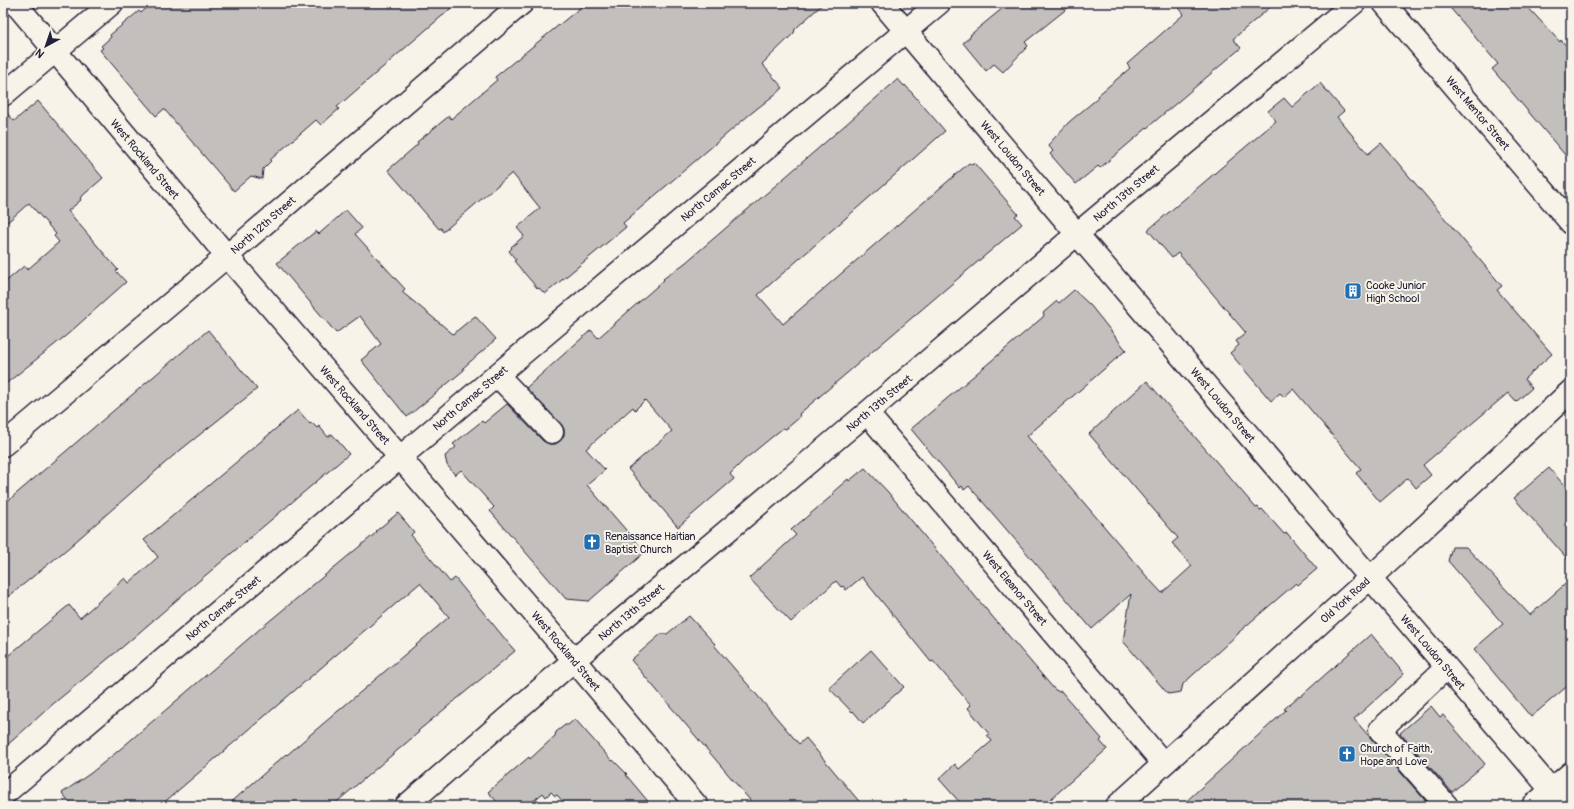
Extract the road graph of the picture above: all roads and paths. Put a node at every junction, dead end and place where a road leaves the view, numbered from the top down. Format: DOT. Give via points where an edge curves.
graph roads {
  1 [pos="14,3"];
  2 [pos="112,3"];
  3 [pos="522,3"];
  4 [pos="882,3"];
  5 [pos="939,3"];
  6 [pos="1354,3"];
  7 [pos="1384,3"];
  8 [pos="906,32"];
  9 [pos="55,51"];
  10 [pos="3,95"];
  11 [pos="1571,223"];
  12 [pos="1077,234"];
  13 [pos="227,256"];
  14 [pos="498,375"];
  15 [pos="1571,391"];
  16 [pos="867,413"];
  17 [pos="552,432"];
  18 [pos="3,445"];
  19 [pos="400,458"];
  20 [pos="1370,578"];
  21 [pos="574,660"];
  22 [pos="1446,668"];
  23 [pos="1163,764"];
  24 [pos="1571,773"];
  25 [pos="3,795"];
  26 [pos="1558,798"];
  27 [pos="406,806"];
  28 [pos="697,806"];
  29 [pos="1116,806"];
  30 [pos="1447,806"];
  31 [pos="1533,806"];
  1 -- 9 [label="street, West Rockland Street"];
  2 -- 9 [label="street"];
  3 -- 13 [label="street, North 12th Street"];
  4 -- 8 [label="street, West Loudon Street"];
  5 -- 8 [label="street, North Camac Street"];
  6 -- 12 [label="street, North 13th Street"];
  7 -- 11 [label="street, West Mentor Street"];
  8 -- 12 [label="street, West Loudon Street"];
  8 -- 14 [label="street, North Camac Street"];
  9 -- 10 [label="street"];
  9 -- 13 [label="street, West Rockland Street"];
  12 -- 16 [label="street, North 13th Street"];
  12 -- 20 [label="street, West Loudon Street"];
  13 -- 18 [label="street, North 12th Street"];
  13 -- 19 [label="street, West Rockland Street"];
  14 -- 17 [label="street"];
  14 -- 19 [label="street, North Camac Street"];
  15 -- 20 [label="street, Old York Road"];
  16 -- 21 [label="street, North 13th Street"];
  16 -- 23 [label="street, West Eleanor Street"];
  19 -- 21 [label="street, West Rockland Street"];
  19 -- 25 [label="street, North Camac Street"];
  20 -- 22 [label="street, West Loudon Street"];
  20 -- 23 [label="street, Old York Road"];
  21 -- 27 [label="street, North 13th Street"];
  21 -- 28 [label="street, West Rockland Street"];
  22 -- 26 [label="street, West Loudon Street"];
  22 -- 30 [label="street" via="1380,730"];
  23 -- 29 [label="street, Old York Road"];
  24 -- 26 [label="street"];
  26 -- 31 [label="street"];
}
